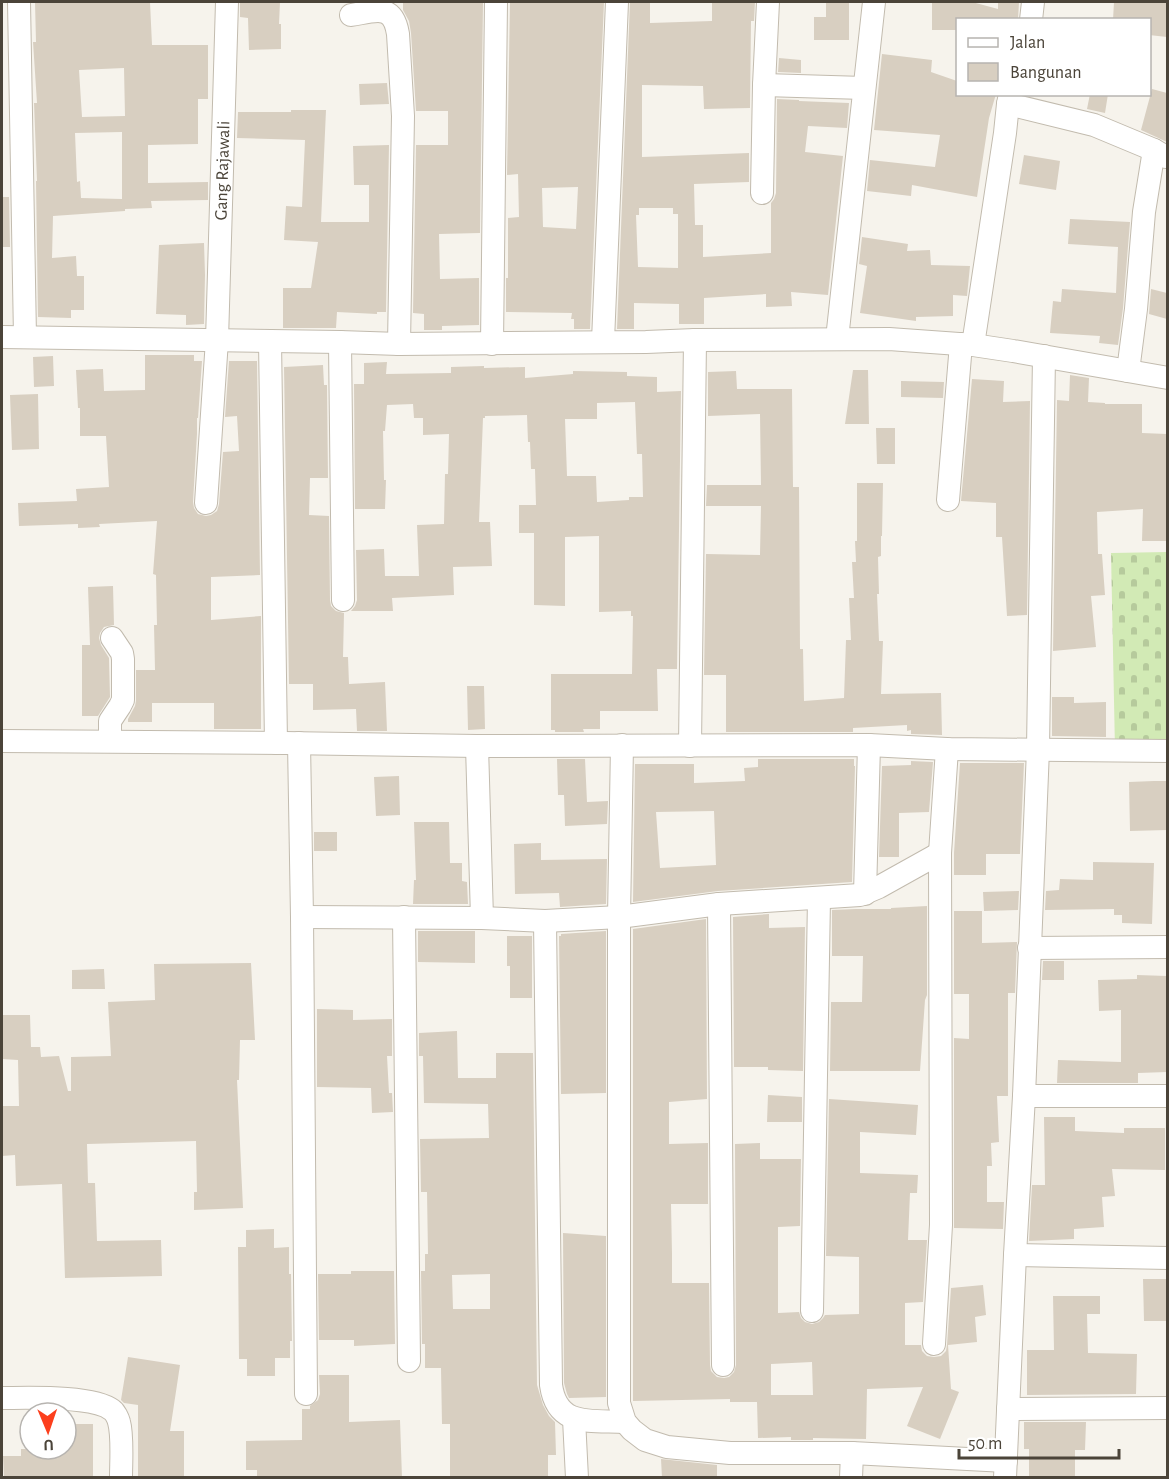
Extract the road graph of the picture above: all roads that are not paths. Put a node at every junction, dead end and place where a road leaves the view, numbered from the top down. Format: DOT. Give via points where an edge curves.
graph roads {
  1 [pos="19,2"];
  2 [pos="227,2"];
  3 [pos="496,2"];
  4 [pos="617,2"];
  5 [pos="768,2"];
  6 [pos="874,2"];
  7 [pos="1033,2"];
  8 [pos="351,15"];
  9 [pos="1031,18"];
  10 [pos="764,85"];
  11 [pos="864,88"];
  12 [pos="1009,99"];
  13 [pos="1161,154"];
  14 [pos="762,193"];
  15 [pos="2,337"];
  16 [pos="25,338"];
  17 [pos="695,339"];
  18 [pos="837,339"];
  19 [pos="217,340"];
  20 [pos="270,340"];
  21 [pos="603,341"];
  22 [pos="340,342"];
  23 [pos="399,344"];
  24 [pos="492,344"];
  25 [pos="967,345"];
  26 [pos="1044,356"];
  27 [pos="1128,371"];
  28 [pos="1167,378"];
  29 [pos="948,500"];
  30 [pos="206,503"];
  31 [pos="343,600"];
  32 [pos="112,638"];
  33 [pos="2,741"];
  34 [pos="110,741"];
  35 [pos="276,743"];
  36 [pos="299,743"];
  37 [pos="869,745"];
  38 [pos="477,746"];
  39 [pos="622,746"];
  40 [pos="690,746"];
  41 [pos="947,749"];
  42 [pos="1038,749"];
  43 [pos="1167,751"];
  44 [pos="940,854"];
  45 [pos="865,894"];
  46 [pos="819,898"];
  47 [pos="719,904"];
  48 [pos="302,917"];
  49 [pos="404,917"];
  50 [pos="619,917"];
  51 [pos="482,918"];
  52 [pos="544,921"];
  53 [pos="1167,947"];
  54 [pos="1029,948"];
  55 [pos="1024,1096"];
  56 [pos="1167,1096"];
  57 [pos="1015,1255"];
  58 [pos="1167,1258"];
  59 [pos="812,1311"];
  60 [pos="934,1344"];
  61 [pos="409,1361"];
  62 [pos="723,1365"];
  63 [pos="306,1394"];
  64 [pos="2,1398"];
  65 [pos="1167,1408"];
  66 [pos="1008,1409"];
  67 [pos="574,1419"];
  68 [pos="625,1422"];
  69 [pos="852,1453"];
  70 [pos="1006,1469"];
  71 [pos="121,1478"];
  72 [pos="577,1478"];
  73 [pos="851,1478"];
  1 -- 16 [label="street"];
  2 -- 19 [label="street, Gang Rajawali"];
  3 -- 24 [label="street"];
  4 -- 21 [label="street"];
  5 -- 10 [label="street"];
  6 -- 11 [label="street"];
  7 -- 9 [label="street"];
  8 -- 23 [label="street" via="385,12 397,25 404,116"];
  10 -- 11 [label="street"];
  10 -- 14 [label="street"];
  11 -- 18 [label="street"];
  12 -- 13 [label="street" via="1094,125"];
  12 -- 25 [label="street"];
  13 -- 27 [label="street" via="1144,212"];
  15 -- 16 [label="street"];
  16 -- 19 [label="street"];
  17 -- 18 [label="street"];
  17 -- 21 [label="street"];
  17 -- 40 [label="street"];
  18 -- 25 [label="street"];
  19 -- 20 [label="street"];
  19 -- 30 [label="street, Gang Rajawali"];
  20 -- 22 [label="street"];
  20 -- 35 [label="street"];
  21 -- 24 [label="street"];
  22 -- 23 [label="street"];
  22 -- 31 [label="street"];
  23 -- 24 [label="street"];
  25 -- 26 [label="street"];
  25 -- 29 [label="street"];
  26 -- 27 [label="street"];
  26 -- 42 [label="street"];
  27 -- 28 [label="street"];
  32 -- 34 [label="street" via="122,653 123,695 110,721"];
  33 -- 34 [label="street"];
  34 -- 35 [label="street"];
  35 -- 36 [label="street"];
  36 -- 38 [label="street"];
  36 -- 48 [label="street"];
  37 -- 40 [label="street"];
  37 -- 41 [label="street"];
  37 -- 45 [label="street"];
  38 -- 39 [label="street"];
  38 -- 51 [label="street"];
  39 -- 40 [label="street"];
  39 -- 50 [label="street"];
  41 -- 42 [label="street"];
  41 -- 44 [label="street"];
  42 -- 43 [label="street"];
  42 -- 54 [label="street"];
  44 -- 45 [label="street"];
  44 -- 60 [label="street" via="940,1225"];
  45 -- 46 [label="street"];
  46 -- 47 [label="street"];
  46 -- 59 [label="street"];
  47 -- 50 [label="street"];
  47 -- 62 [label="street"];
  48 -- 49 [label="street"];
  48 -- 63 [label="street"];
  49 -- 51 [label="street"];
  49 -- 61 [label="street"];
  50 -- 52 [label="street"];
  50 -- 68 [label="street" via="619,1403"];
  51 -- 52 [label="street"];
  52 -- 67 [label="street" via="551,1385 561,1410"];
  53 -- 54 [label="street"];
  54 -- 55 [label="street"];
  55 -- 56 [label="street"];
  55 -- 57 [label="street"];
  57 -- 58 [label="street"];
  57 -- 66 [label="street"];
  64 -- 71 [label="street" via="56,1397 92,1402 112,1410 119,1420"];
  65 -- 66 [label="street"];
  66 -- 70 [label="street"];
  67 -- 68 [label="street"];
  67 -- 72 [label="street"];
  68 -- 69 [label="street" via="638,1436 667,1448 730,1453"];
  69 -- 70 [label="street"];
  69 -- 73 [label="street"];
}
